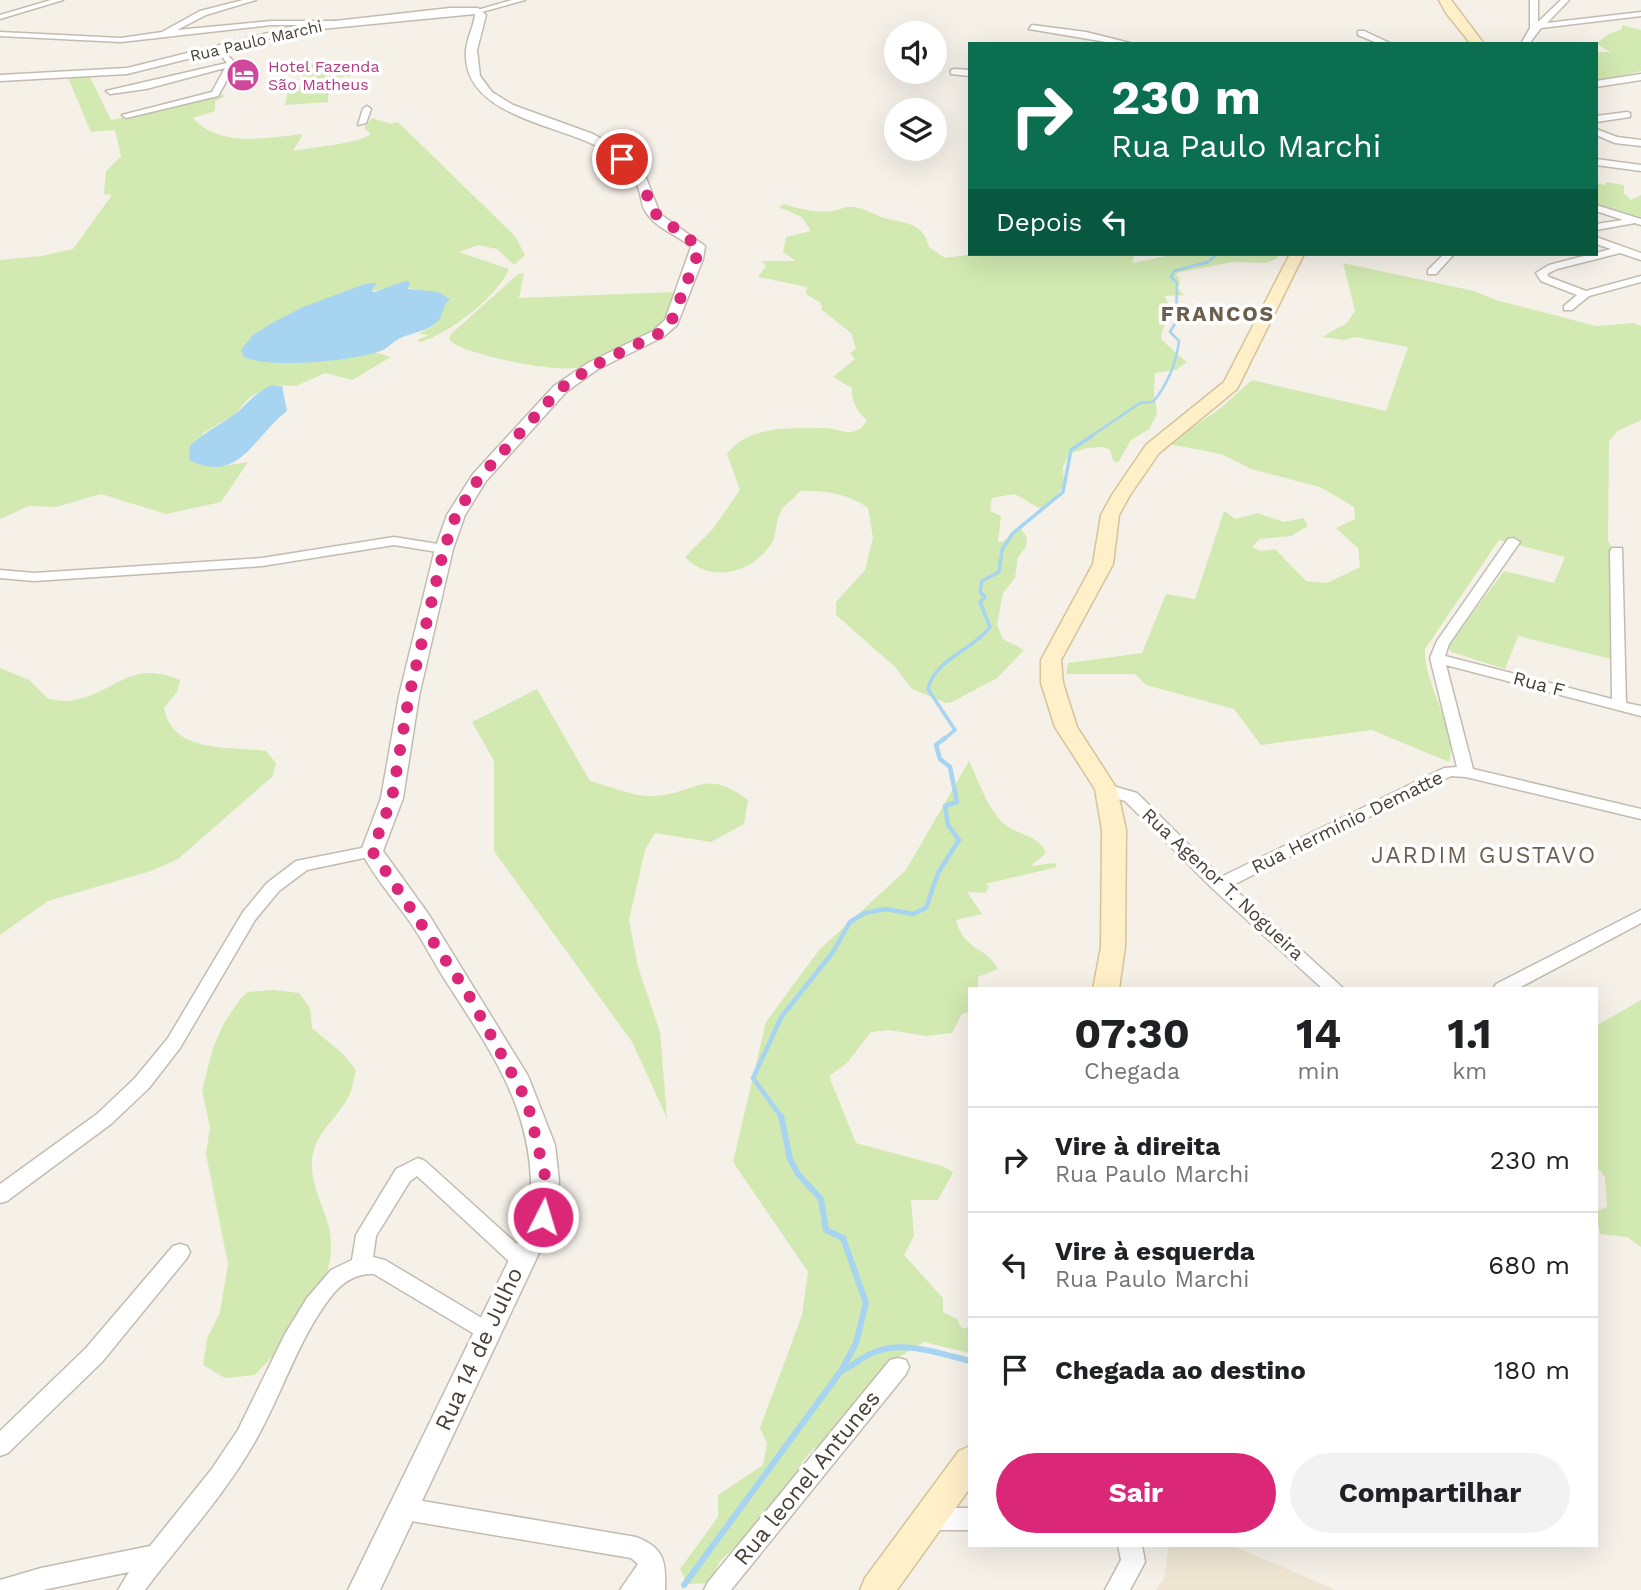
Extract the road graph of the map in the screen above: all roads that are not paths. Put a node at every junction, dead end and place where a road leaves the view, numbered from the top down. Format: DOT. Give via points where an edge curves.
graph roads {
  1 [pos="59,0"];
  2 [pos="252,0"];
  3 [pos="521,0"];
  4 [pos="1445,0"];
  5 [pos="1534,0"];
  6 [pos="1565,0"];
  7 [pos="478,10"];
  8 [pos="1641,14"];
  9 [pos="0,17"];
  10 [pos="341,23"];
  11 [pos="1032,27"];
  12 [pos="1536,27"];
  13 [pos="1361,33"];
  14 [pos="0,34"];
  15 [pos="164,34"];
  16 [pos="1121,42"];
  17 [pos="1383,42"];
  18 [pos="1476,42"];
  19 [pos="1526,42"];
  20 [pos="220,49"];
  21 [pos="232,64"];
  22 [pos="954,72"];
  23 [pos="968,73"];
  24 [pos="1641,77"];
  25 [pos="0,78"];
  26 [pos="1598,84"];
  27 [pos="110,91"];
  28 [pos="367,109"];
  29 [pos="126,115"];
  30 [pos="1627,115"];
  31 [pos="1598,119"];
  32 [pos="361,123"];
  33 [pos="1598,133"];
  34 [pos="1641,143"];
  35 [pos="1598,161"];
  36 [pos="1641,168"];
  37 [pos="1598,209"];
  38 [pos="1639,221"];
  39 [pos="1598,227"];
  40 [pos="1598,241"];
  41 [pos="1619,250"];
  42 [pos="1598,255"];
  43 [pos="1296,256"];
  44 [pos="1447,256"];
  45 [pos="1596,256"];
  46 [pos="1641,257"];
  47 [pos="1432,272"];
  48 [pos="1641,279"];
  49 [pos="1585,294"];
  50 [pos="1568,308"];
  51 [pos="1513,542"];
  52 [pos="444,549"];
  53 [pos="1617,551"];
  54 [pos="0,574"];
  55 [pos="1437,657"];
  56 [pos="1619,705"];
  57 [pos="1641,711"];
  58 [pos="1466,772"];
  59 [pos="1106,789"];
  60 [pos="1641,814"];
  61 [pos="372,851"];
  62 [pos="1219,885"];
  63 [pos="1641,916"];
  64 [pos="1106,987"];
  65 [pos="1333,987"];
  66 [pos="1506,987"];
  67 [pos="0,1195"];
  68 [pos="180,1252"];
  69 [pos="521,1260"];
  70 [pos="362,1264"];
  71 [pos="488,1332"];
  72 [pos="898,1367"];
  73 [pos="0,1446"];
  74 [pos="968,1464"];
  75 [pos="405,1509"];
  76 [pos="930,1519"];
  77 [pos="968,1519"];
  78 [pos="1130,1547"];
  79 [pos="155,1556"];
  80 [pos="654,1563"];
  81 [pos="4,1590"];
  82 [pos="130,1590"];
  83 [pos="365,1590"];
  84 [pos="632,1590"];
  85 [pos="653,1590"];
  86 [pos="716,1590"];
  87 [pos="877,1590"];
  88 [pos="1117,1590"];
  1 -- 9 [label="street"];
  2 -- 15 [label="street" via="204,13"];
  3 -- 7 [label="street"];
  4 -- 18 [label="main road"];
  5 -- 12 [label="street"];
  6 -- 12 [label="street"];
  7 -- 10 [label="street, Rua Paulo Marchi"];
  7 -- 52 [label="street" via="481,15 470,62 491,99 524,116 592,137 611,149 644,185 652,211 698,246 671,322 658,334 593,366 560,389 474,485 456,515"];
  8 -- 12 [label="street"];
  10 -- 15 [label="street" via="271,23"];
  10 -- 20 [label="street, Rua Paulo Marchi"];
  11 -- 16 [label="street"];
  12 -- 19 [label="street"];
  13 -- 17 [label="street"];
  14 -- 15 [label="street" via="121,40"];
  20 -- 21 [label="street"];
  20 -- 25 [label="street, Rua Paulo Marchi" via="127,71"];
  21 -- 27 [label="street"];
  21 -- 29 [label="street" via="215,94"];
  22 -- 23 [label="street"];
  24 -- 26 [label="street"];
  28 -- 32 [label="street"];
  30 -- 31 [label="street"];
  33 -- 34 [label="street"];
  35 -- 36 [label="street"];
  37 -- 38 [label="street"];
  38 -- 39 [label="street"];
  40 -- 41 [label="street"];
  41 -- 42 [label="street"];
  41 -- 46 [label="street"];
  43 -- 59 [label="main road" via="1231,386 1159,442 1121,495 1110,515 1103,564 1051,660 1052,683 1066,727"];
  44 -- 47 [label="street"];
  45 -- 49 [label="street" via="1541,273 1545,279"];
  48 -- 49 [label="street"];
  49 -- 50 [label="street"];
  51 -- 55 [label="street"];
  52 -- 54 [label="street" via="394,541 262,562 34,577"];
  52 -- 61 [label="street" via="409,696 392,798"];
  53 -- 56 [label="street"];
  55 -- 56 [label="street, Rua F"];
  55 -- 58 [label="street"];
  56 -- 57 [label="street, Rua F"];
  58 -- 60 [label="street, Rua Hermínio Dematte"];
  58 -- 62 [label="street, Rua Hermínio Dematte" via="1449,771"];
  59 -- 62 [label="street, Rua Agenor T. Nogueira" via="1131,797"];
  59 -- 64 [label="main road" via="1116,862 1113,947"];
  61 -- 67 [label="street" via="302,865 273,887 249,916 174,1043 142,1083 104,1119"];
  61 -- 69 [label="street, Rua 14 de Julho" via="467,992 527,1101 547,1196 543,1217"];
  62 -- 65 [label="street, Rua Agenor T. Nogueira"];
  63 -- 66 [label="street"];
  68 -- 73 [label="street" via="94,1355"];
  69 -- 70 [label="street" via="418,1166 411,1167 366,1236"];
  69 -- 71 [label="street, Rua 14 de Julho"];
  70 -- 71 [label="street" via="378,1266"];
  70 -- 79 [label="street" via="327,1287 245,1437"];
  71 -- 75 [label="street, Rua 14 de Julho"];
  72 -- 86 [label="street, Rua leonel Antunes"];
  74 -- 76 [label="main road"];
  75 -- 80 [label="street" via="636,1548"];
  75 -- 83 [label="street, Rua 14 de Julho"];
  76 -- 77 [label="street"];
  76 -- 87 [label="main road"];
  78 -- 88 [label="street" via="1133,1562"];
  79 -- 81 [label="street"];
  79 -- 82 [label="street"];
  80 -- 84 [label="street"];
  80 -- 85 [label="street"];
}
